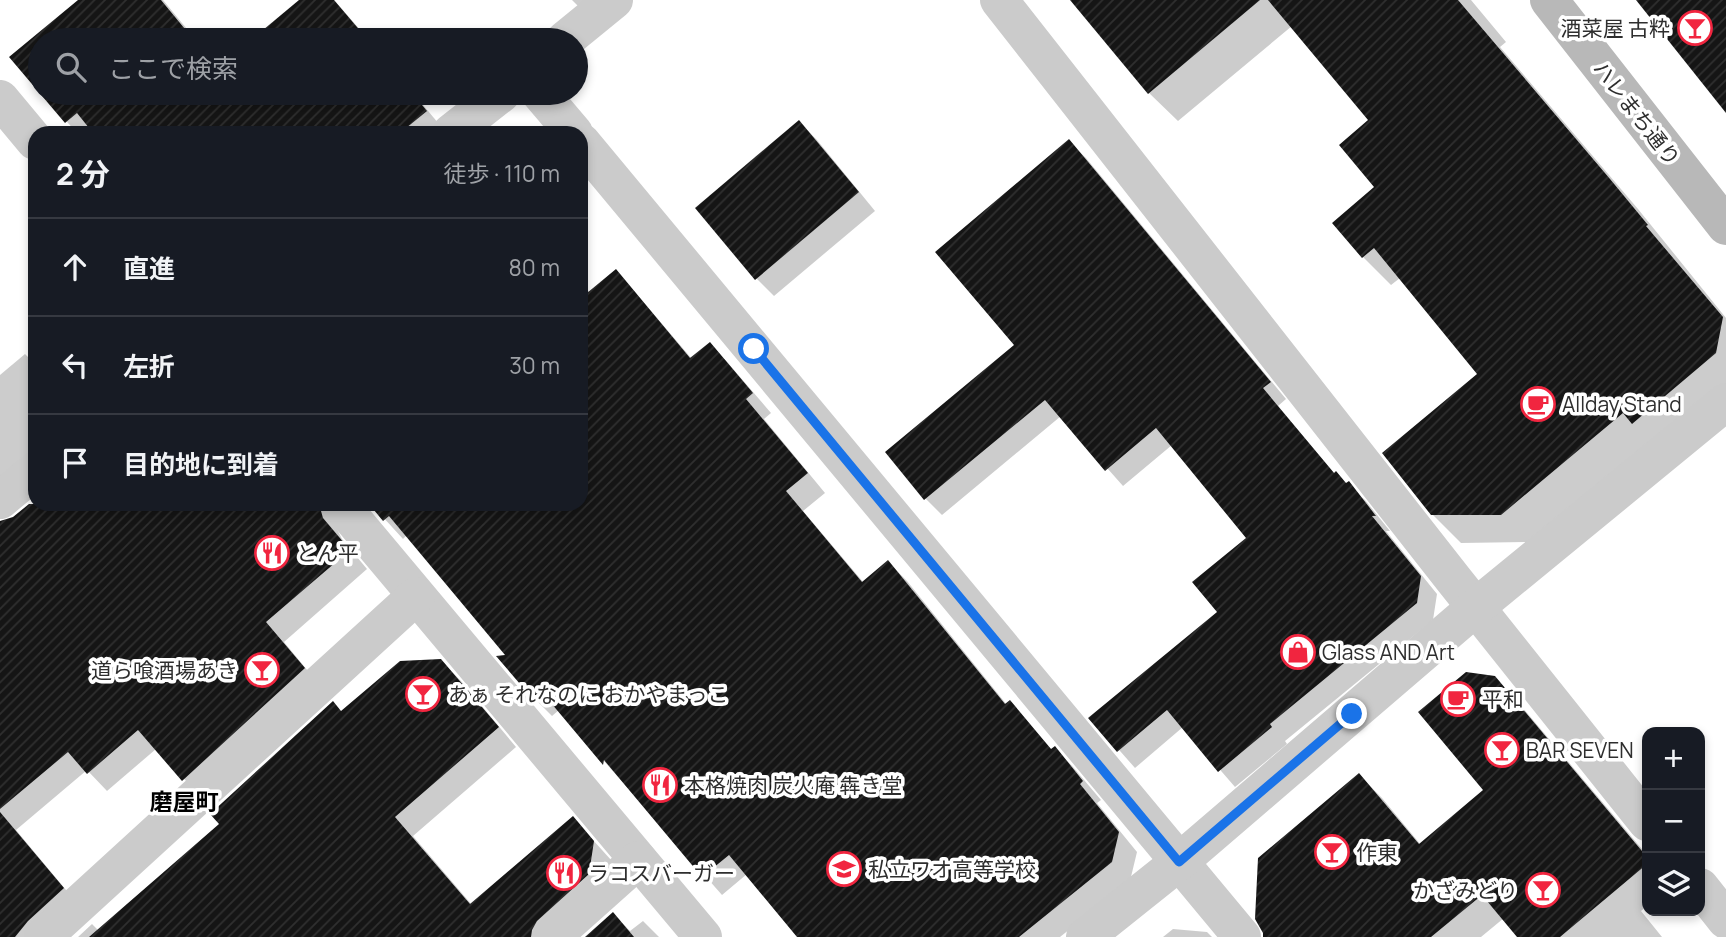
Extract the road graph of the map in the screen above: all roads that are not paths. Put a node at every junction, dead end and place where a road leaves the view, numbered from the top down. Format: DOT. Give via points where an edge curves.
graph roads {
  1 [pos="614,0"];
  2 [pos="999,0"];
  3 [pos="1549,0"];
  4 [pos="580,28"];
  5 [pos="0,99"];
  6 [pos="487,105"];
  7 [pos="550,105"];
  8 [pos="460,126"];
  9 [pos="567,126"];
  10 [pos="28,133"];
  11 [pos="588,150"];
  12 [pos="1726,226"];
  13 [pos="1726,402"];
  14 [pos="28,477"];
  15 [pos="0,500"];
  16 [pos="346,511"];
  17 [pos="416,596"];
  18 [pos="1476,607"];
  19 [pos="1642,816"];
  20 [pos="638,860"];
  21 [pos="1179,862"];
  22 [pos="1705,893"];
  23 [pos="1726,920"];
  24 [pos="43,937"];
  25 [pos="552,937"];
  26 [pos="703,937"];
  27 [pos="1085,937"];
  28 [pos="1242,937"];
  1 -- 4 [label="street"];
  2 -- 18 [label="street"];
  3 -- 12 [label="street, ハレまち通り"];
  5 -- 10 [label="street"];
  6 -- 8 [label="street"];
  7 -- 9 [label="street"];
  11 -- 21 [label="street"];
  13 -- 18 [label="street"];
  14 -- 15 [label="street"];
  16 -- 17 [label="street"];
  17 -- 20 [label="street"];
  17 -- 24 [label="street"];
  18 -- 19 [label="street"];
  18 -- 21 [label="street"];
  20 -- 25 [label="street"];
  20 -- 26 [label="street"];
  21 -- 27 [label="street"];
  21 -- 28 [label="street"];
  22 -- 23 [label="street"];
}
